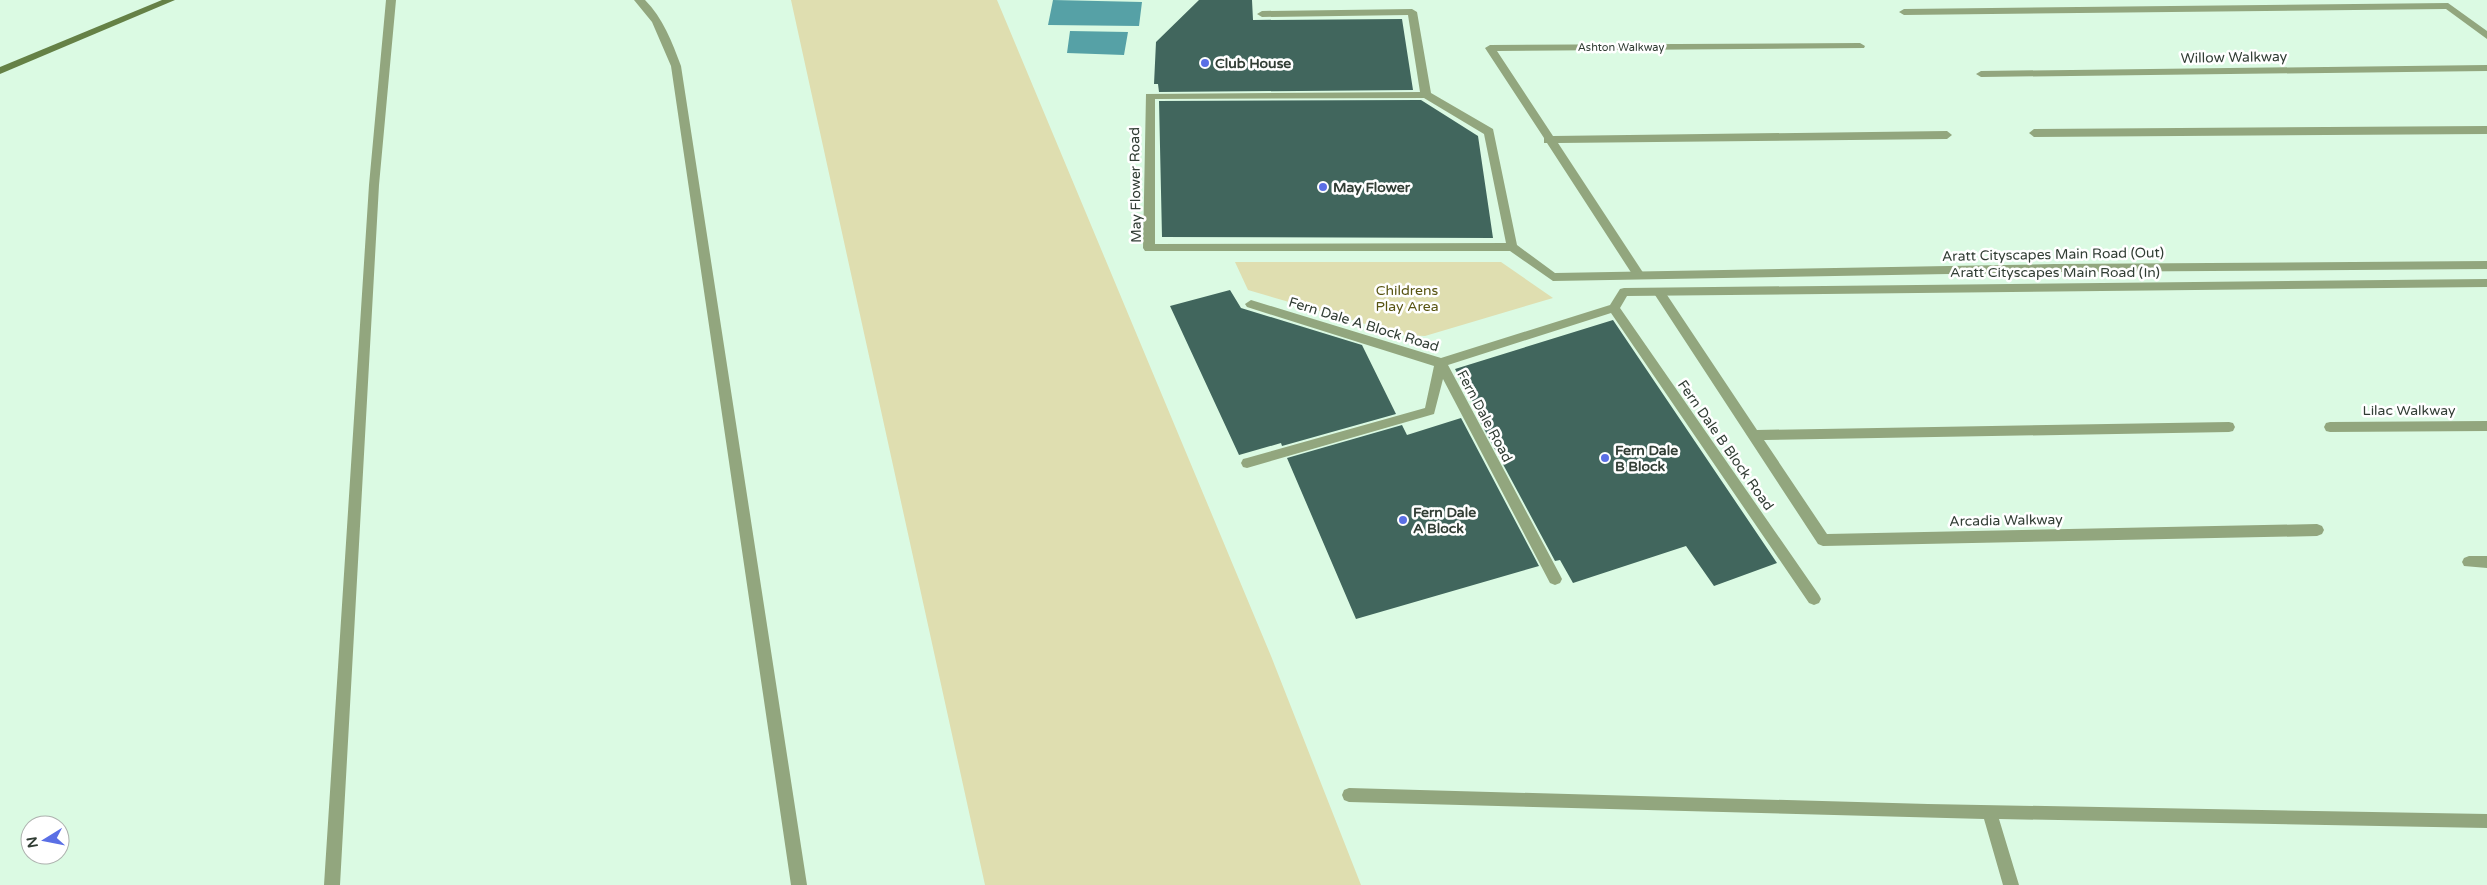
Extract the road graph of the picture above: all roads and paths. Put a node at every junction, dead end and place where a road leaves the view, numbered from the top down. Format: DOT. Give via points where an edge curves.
graph roads {
  1 [pos="170,0"];
  2 [pos="391,0"];
  3 [pos="638,0"];
  4 [pos="1904,12"];
  5 [pos="1262,14"];
  6 [pos="2487,36"];
  7 [pos="1860,46"];
  8 [pos="2487,68"];
  9 [pos="0,72"];
  10 [pos="1982,74"];
  11 [pos="1426,94"];
  12 [pos="2487,130"];
  13 [pos="2034,133"];
  14 [pos="1947,136"];
  15 [pos="1548,140"];
  16 [pos="1512,247"];
  17 [pos="2487,266"];
  18 [pos="1638,274"];
  19 [pos="1620,275"];
  20 [pos="2487,284"];
  21 [pos="1624,292"];
  22 [pos="1659,292"];
  23 [pos="1251,304"];
  24 [pos="1614,308"];
  25 [pos="1441,363"];
  26 [pos="2487,426"];
  27 [pos="2229,427"];
  28 [pos="2330,427"];
  29 [pos="1753,435"];
  30 [pos="1247,463"];
  31 [pos="2317,530"];
  32 [pos="2469,562"];
  33 [pos="2487,562"];
  34 [pos="1555,580"];
  35 [pos="1814,599"];
  36 [pos="1349,795"];
  37 [pos="1989,812"];
  38 [pos="2487,822"];
  39 [pos="332,885"];
  40 [pos="799,885"];
  41 [pos="2011,885"];
  1 -- 9 [label="main road"];
  2 -- 39 [label="street" via="374,185"];
  3 -- 40 [label="street" via="650,11 666,37 676,66"];
  4 -- 6 [label="street" via="2448,6"];
  5 -- 11 [label="street" via="1412,12"];
  7 -- 15 [label="street, Ashton Walkway" via="1490,48"];
  8 -- 10 [label="street, Willow Walkway"];
  11 -- 16 [label="street" via="1489,132"];
  11 -- 16 [label="street, May Flower Road" via="1150,96 1149,248"];
  12 -- 13 [label="street"];
  14 -- 15 [label="street"];
  15 -- 18 [label="street, Ashton Walkway"];
  16 -- 19 [label="street" via="1553,277"];
  17 -- 18 [label="street, Aratt Cityscapes Main Road (Out)"];
  18 -- 19 [label="street, Aratt Cityscapes Main Road (Out)"];
  19 -- 21 [label="street"];
  20 -- 22 [label="street, Aratt Cityscapes Main Road (In)"];
  21 -- 22 [label="street, Aratt Cityscapes Main Road (In)"];
  21 -- 24 [label="street"];
  22 -- 29 [label="street, Arcadia Walkway"];
  23 -- 25 [label="street, Fern Dale A Block Road"];
  24 -- 25 [label="street, Fern Dale Road"];
  24 -- 35 [label="street, Fern Dale B Block Road"];
  25 -- 30 [label="street, Fern Dale A Block Road" via="1430,411"];
  25 -- 34 [label="street, Fern Dale Road"];
  26 -- 28 [label="street, Lilac Walkway"];
  27 -- 29 [label="street"];
  29 -- 31 [label="street, Arcadia Walkway" via="1823,540"];
  32 -- 33 [label="street"];
  36 -- 37 [label="street"];
  37 -- 38 [label="street"];
  37 -- 41 [label="street"];
}
